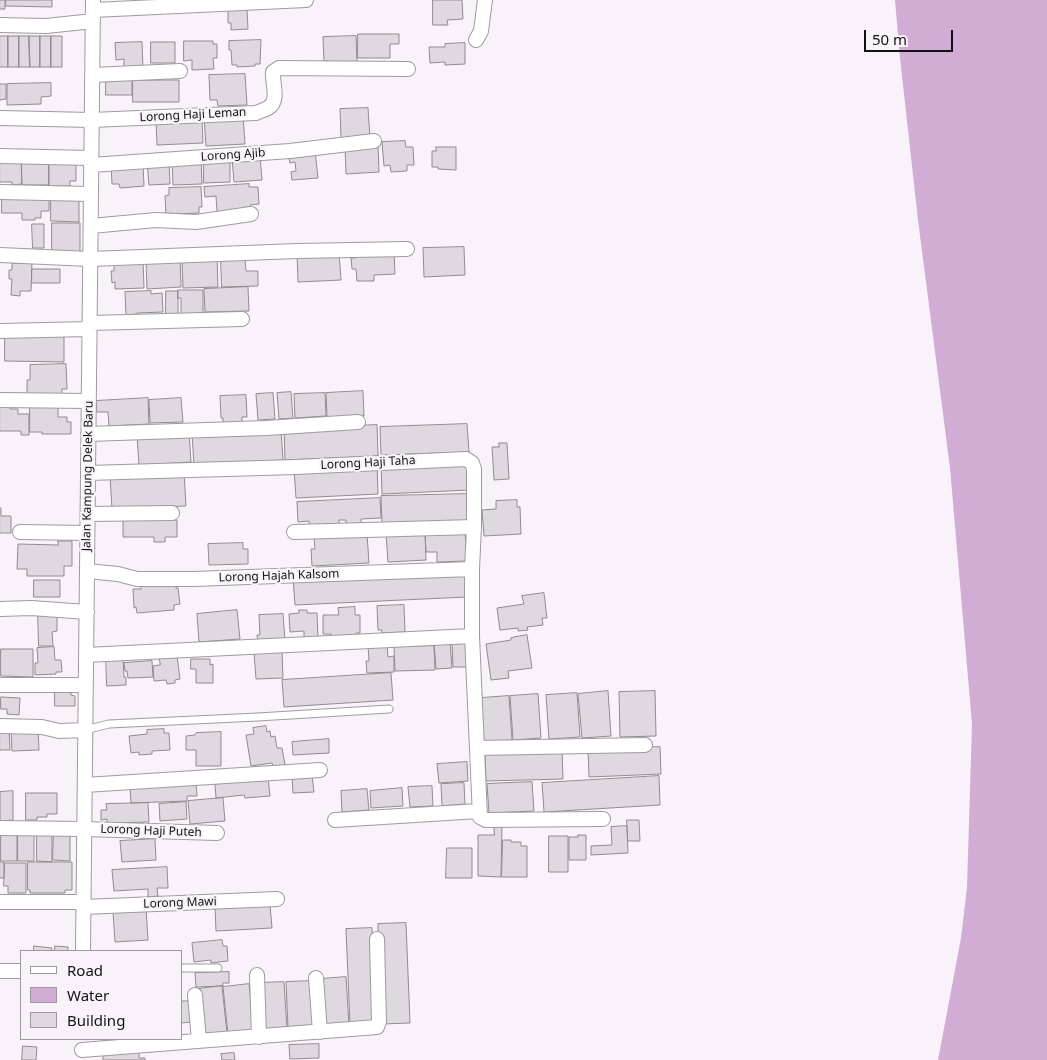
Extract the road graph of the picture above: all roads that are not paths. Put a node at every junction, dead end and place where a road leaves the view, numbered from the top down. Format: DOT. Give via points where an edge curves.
graph roads {
  1 [pos="306,0"];
  2 [pos="485,0"];
  3 [pos="93,10"];
  4 [pos="0,24"];
  5 [pos="476,40"];
  6 [pos="408,69"];
  7 [pos="180,72"];
  8 [pos="92,75"];
  9 [pos="0,118"];
  10 [pos="92,120"];
  11 [pos="374,141"];
  12 [pos="0,156"];
  13 [pos="91,162"];
  14 [pos="0,192"];
  15 [pos="91,194"];
  16 [pos="251,214"];
  17 [pos="90,226"];
  18 [pos="407,249"];
  19 [pos="0,255"];
  20 [pos="90,259"];
  21 [pos="242,319"];
  22 [pos="90,326"];
  23 [pos="0,331"];
  24 [pos="0,400"];
  25 [pos="89,401"];
  26 [pos="358,422"];
  27 [pos="88,434"];
  28 [pos="88,473"];
  29 [pos="172,513"];
  30 [pos="88,514"];
  31 [pos="474,527"];
  32 [pos="20,532"];
  33 [pos="294,532"];
  34 [pos="87,533"];
  35 [pos="472,569"];
  36 [pos="87,571"];
  37 [pos="0,609"];
  38 [pos="87,612"];
  39 [pos="472,636"];
  40 [pos="86,655"];
  41 [pos="0,685"];
  42 [pos="86,685"];
  43 [pos="389,709"];
  44 [pos="0,726"];
  45 [pos="85,730"];
  46 [pos="645,745"];
  47 [pos="477,748"];
  48 [pos="320,770"];
  49 [pos="85,785"];
  50 [pos="479,811"];
  51 [pos="603,819"];
  52 [pos="335,820"];
  53 [pos="0,828"];
  54 [pos="84,829"];
  55 [pos="217,832"];
  56 [pos="277,899"];
  57 [pos="0,902"];
  58 [pos="84,904"];
  59 [pos="377,939"];
  60 [pos="83,950"];
  61 [pos="182,968"];
  62 [pos="218,968"];
  63 [pos="0,970"];
  64 [pos="20,971"];
  65 [pos="257,975"];
  66 [pos="316,978"];
  67 [pos="196,995"];
  68 [pos="320,1032"];
  69 [pos="259,1037"];
  70 [pos="199,1041"];
  71 [pos="82,1049"];
  1 -- 3 [label="street"];
  2 -- 5 [label="street" via="481,32"];
  3 -- 4 [label="street" via="46,26"];
  3 -- 8 [label="street, Jalan Kampung Delek Baru"];
  6 -- 10 [label="street, Lorong Haji Leman" via="279,68 273,72 274,101 269,108 256,113"];
  7 -- 8 [label="street"];
  8 -- 10 [label="street, Jalan Kampung Delek Baru"];
  9 -- 10 [label="street"];
  10 -- 13 [label="street, Jalan Kampung Delek Baru"];
  11 -- 13 [label="street, Lorong Ajib" via="290,151"];
  12 -- 13 [label="street, Lorong Ajib"];
  13 -- 15 [label="street, Jalan Kampung Delek Baru"];
  14 -- 15 [label="street"];
  15 -- 17 [label="street, Jalan Kampung Delek Baru"];
  16 -- 17 [label="street" via="196,222 156,220"];
  17 -- 20 [label="street, Jalan Kampung Delek Baru"];
  18 -- 20 [label="street"];
  19 -- 20 [label="street"];
  20 -- 22 [label="street, Jalan Kampung Delek Baru"];
  21 -- 22 [label="street"];
  22 -- 23 [label="street"];
  22 -- 25 [label="street, Jalan Kampung Delek Baru"];
  24 -- 25 [label="street"];
  25 -- 27 [label="street, Jalan Kampung Delek Baru"];
  26 -- 27 [label="street"];
  27 -- 28 [label="street, Jalan Kampung Delek Baru"];
  28 -- 30 [label="street, Jalan Kampung Delek Baru"];
  28 -- 31 [label="street, Lorong Haji Taha" via="466,459 474,469"];
  29 -- 30 [label="street"];
  30 -- 34 [label="street, Jalan Kampung Delek Baru"];
  31 -- 33 [label="street"];
  31 -- 35 [label="street, Lorong Haji Taha"];
  32 -- 34 [label="street"];
  34 -- 36 [label="street, Jalan Kampung Delek Baru"];
  35 -- 36 [label="street, Lorong Hajah Kalsom" via="193,579 137,579"];
  35 -- 39 [label="street, Lorong Haji Taha"];
  36 -- 38 [label="street, Jalan Kampung Delek Baru"];
  37 -- 38 [label="street"];
  38 -- 40 [label="street, Jalan Kampung Delek Baru"];
  39 -- 40 [label="street"];
  39 -- 47 [label="street, Lorong Haji Taha"];
  40 -- 42 [label="street, Jalan Kampung Delek Baru"];
  41 -- 42 [label="street"];
  42 -- 45 [label="street, Jalan Kampung Delek Baru"];
  43 -- 45 [label="lane" via="110,724"];
  44 -- 45 [label="street"];
  45 -- 49 [label="street, Jalan Kampung Delek Baru"];
  46 -- 47 [label="street"];
  47 -- 50 [label="street, Lorong Haji Taha"];
  48 -- 49 [label="street"];
  49 -- 54 [label="street, Jalan Kampung Delek Baru"];
  50 -- 51 [label="street" via="480,817 486,820"];
  50 -- 52 [label="street"];
  53 -- 54 [label="street, Lorong Haji Puteh"];
  54 -- 55 [label="street, Lorong Haji Puteh"];
  54 -- 58 [label="street, Jalan Kampung Delek Baru"];
  56 -- 58 [label="street, Lorong Mawi"];
  57 -- 58 [label="street, Lorong Mawi"];
  58 -- 60 [label="street, Jalan Kampung Delek Baru"];
  59 -- 68 [label="street" via="379,1022 376,1027"];
  61 -- 62 [label="lane"];
  63 -- 64 [label="street"];
  65 -- 69 [label="street"];
  66 -- 68 [label="street"];
  67 -- 70 [label="street"];
  68 -- 69 [label="street"];
  69 -- 70 [label="street"];
  70 -- 71 [label="street"];
}
